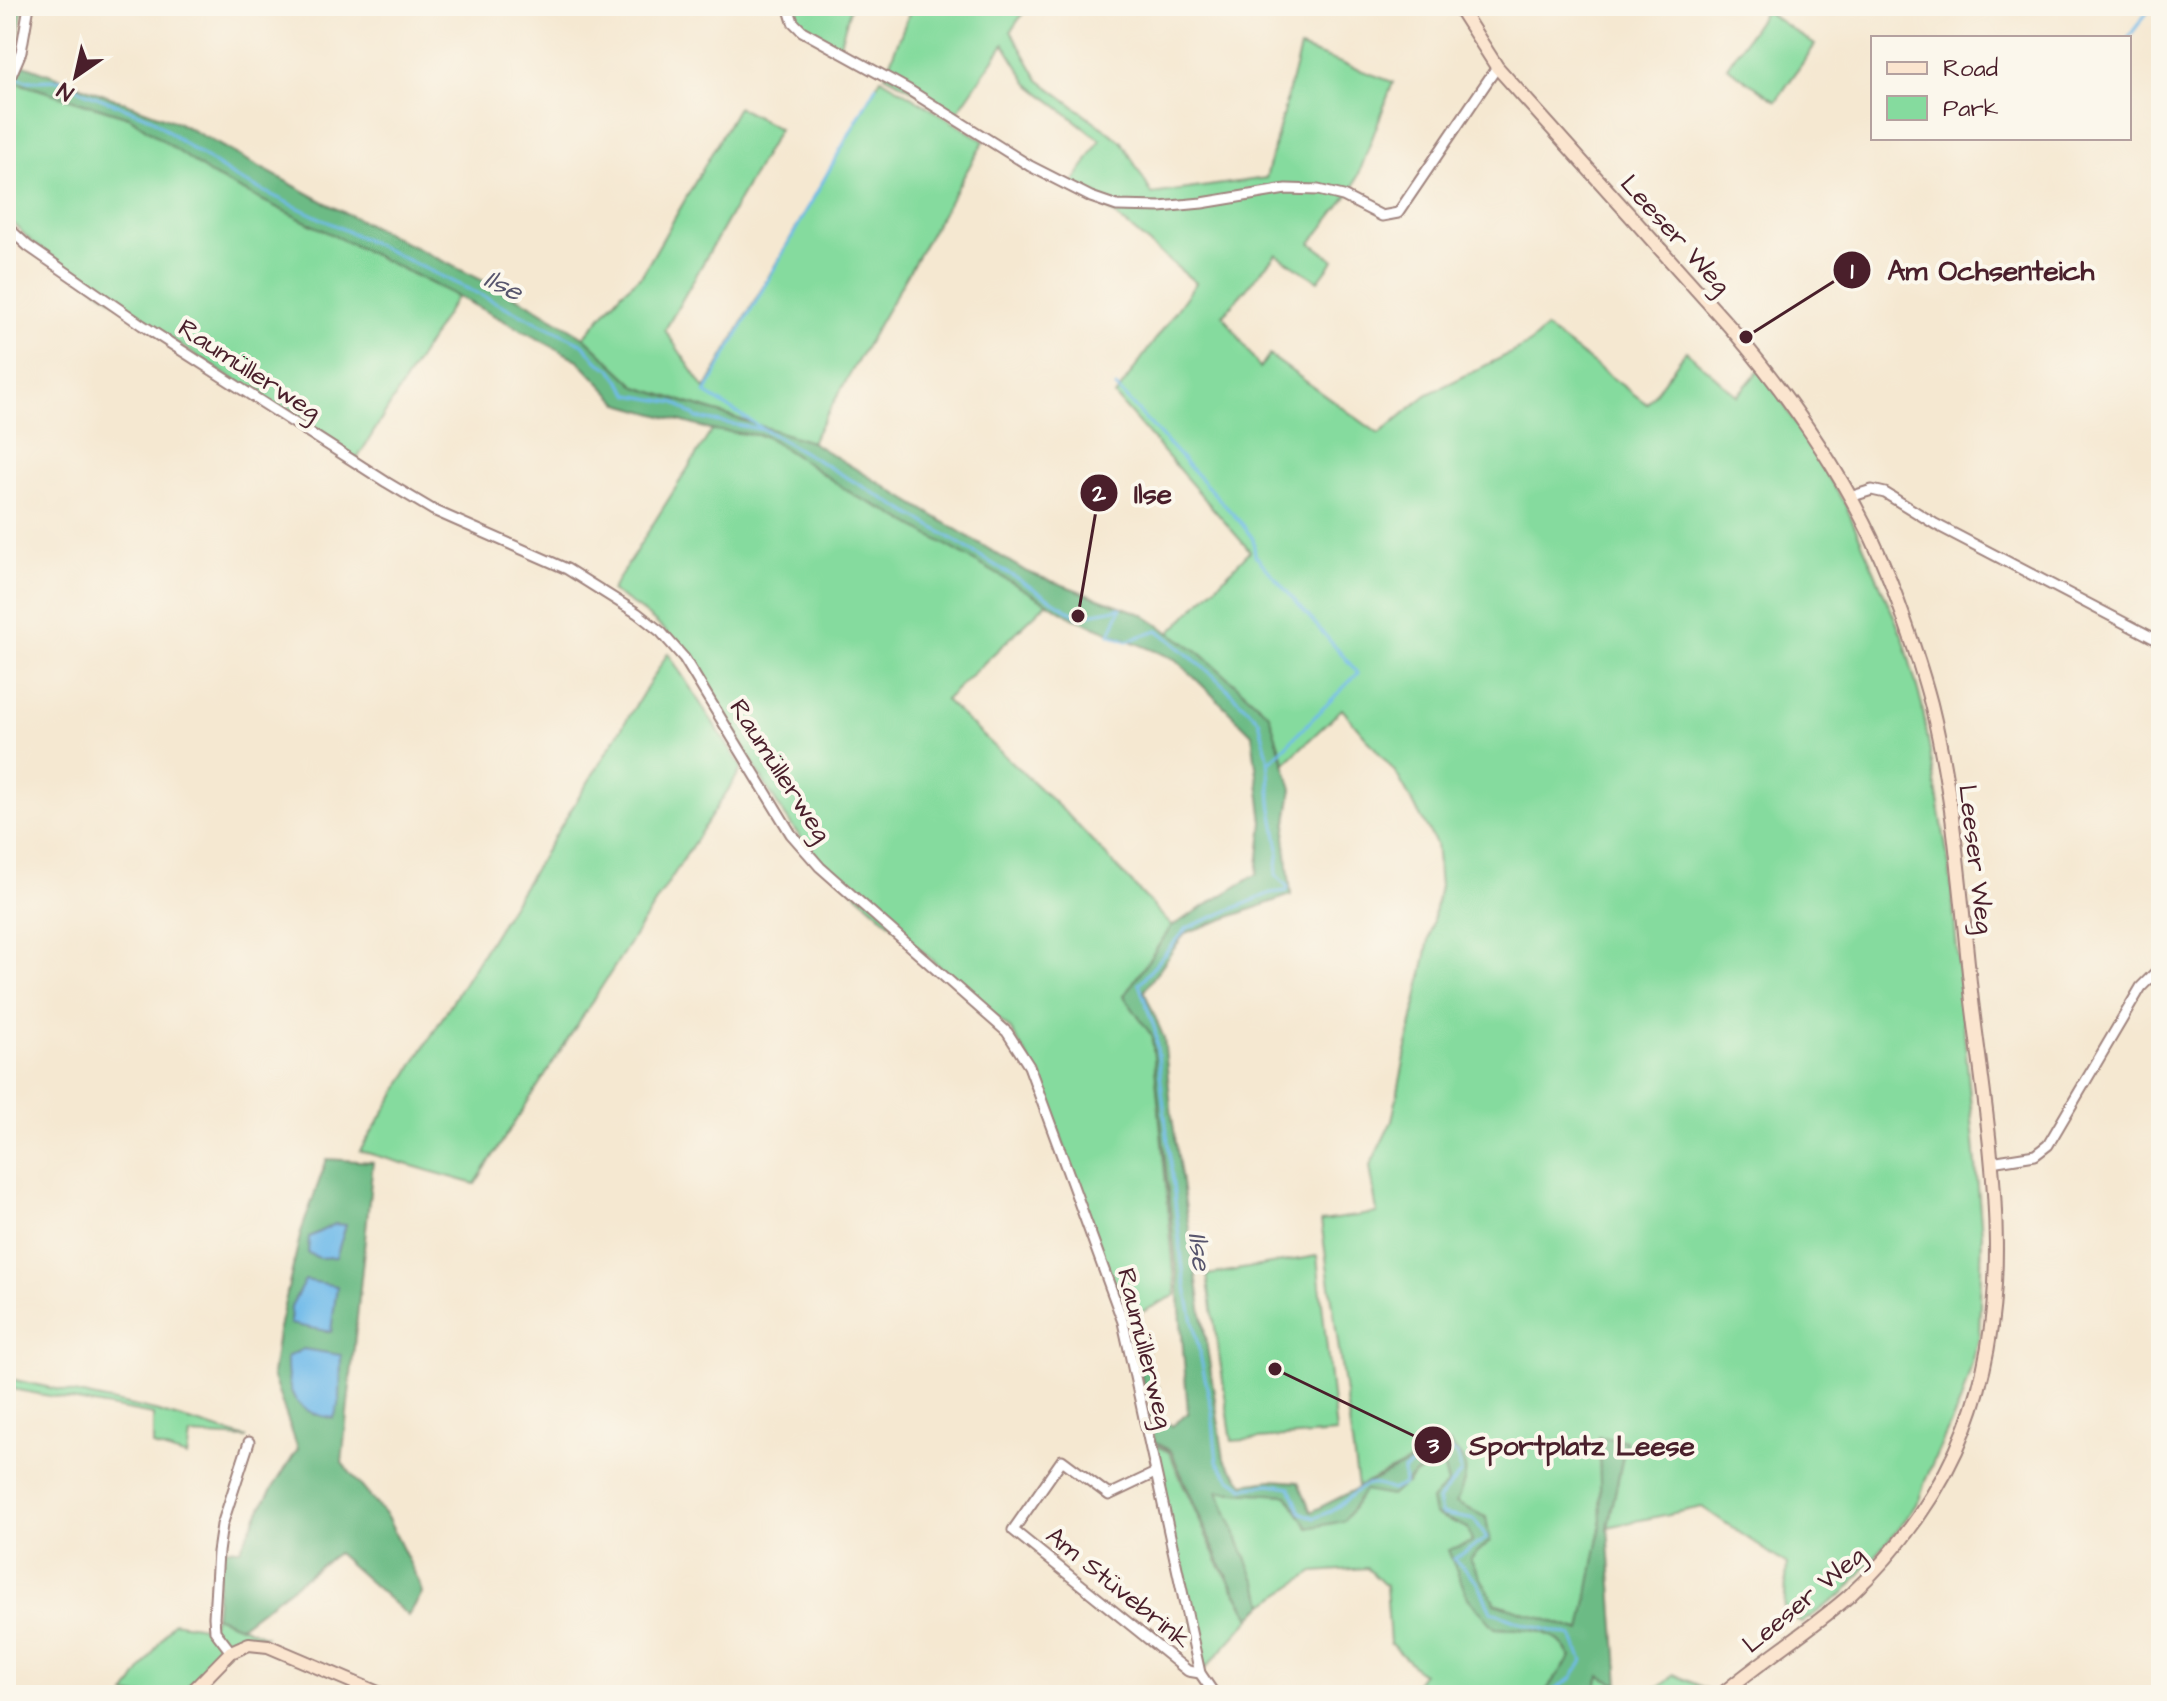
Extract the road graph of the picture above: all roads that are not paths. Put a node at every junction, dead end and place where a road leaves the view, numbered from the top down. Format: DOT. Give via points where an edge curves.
graph roads {
  1 [pos="29,6"];
  2 [pos="788,6"];
  3 [pos="1458,6"];
  4 [pos="1497,67"];
  5 [pos="7,84"];
  6 [pos="6,226"];
  7 [pos="1850,497"];
  8 [pos="2161,642"];
  9 [pos="2161,967"];
  10 [pos="1991,1162"];
  11 [pos="249,1442"];
  12 [pos="1155,1473"];
  13 [pos="231,1652"];
  14 [pos="1200,1673"];
  15 [pos="189,1695"];
  16 [pos="383,1695"];
  17 [pos="1215,1695"];
  18 [pos="1721,1695"];
  1 -- 5 [label="street" via="17,65"];
  2 -- 4 [label="street" via="802,31 1030,166 1117,206 1202,203 1286,189 1343,196 1382,216 1398,213"];
  3 -- 4 [label="street, Leeser Weg"];
  4 -- 7 [label="street, Leeser Weg" via="1759,361"];
  6 -- 12 [label="street, Raumüllerweg" via="40,255 292,424 433,510 567,569 661,632 684,658 791,834 829,875 1007,1032 1029,1066 1123,1322"];
  7 -- 8 [label="street" via="1872,490 1885,493"];
  7 -- 10 [label="street, Leeser Weg" via="1888,575 1931,704 1947,787"];
  9 -- 10 [label="street" via="2141,987 2048,1145 2035,1155"];
  10 -- 18 [label="street, Leeser Weg" via="1998,1260 1992,1331 1966,1427 1942,1478 1878,1567"];
  11 -- 13 [label="street" via="218,1552 215,1631"];
  12 -- 14 [label="street, Raumüllerweg"];
  12 -- 14 [label="street, Am Stüvebrink" via="1109,1495 1062,1460 1013,1530 1188,1671"];
  13 -- 15 [label="street"];
  13 -- 16 [label="street" via="249,1644 268,1646"];
  14 -- 17 [label="street, Raumüllerweg"];
}
